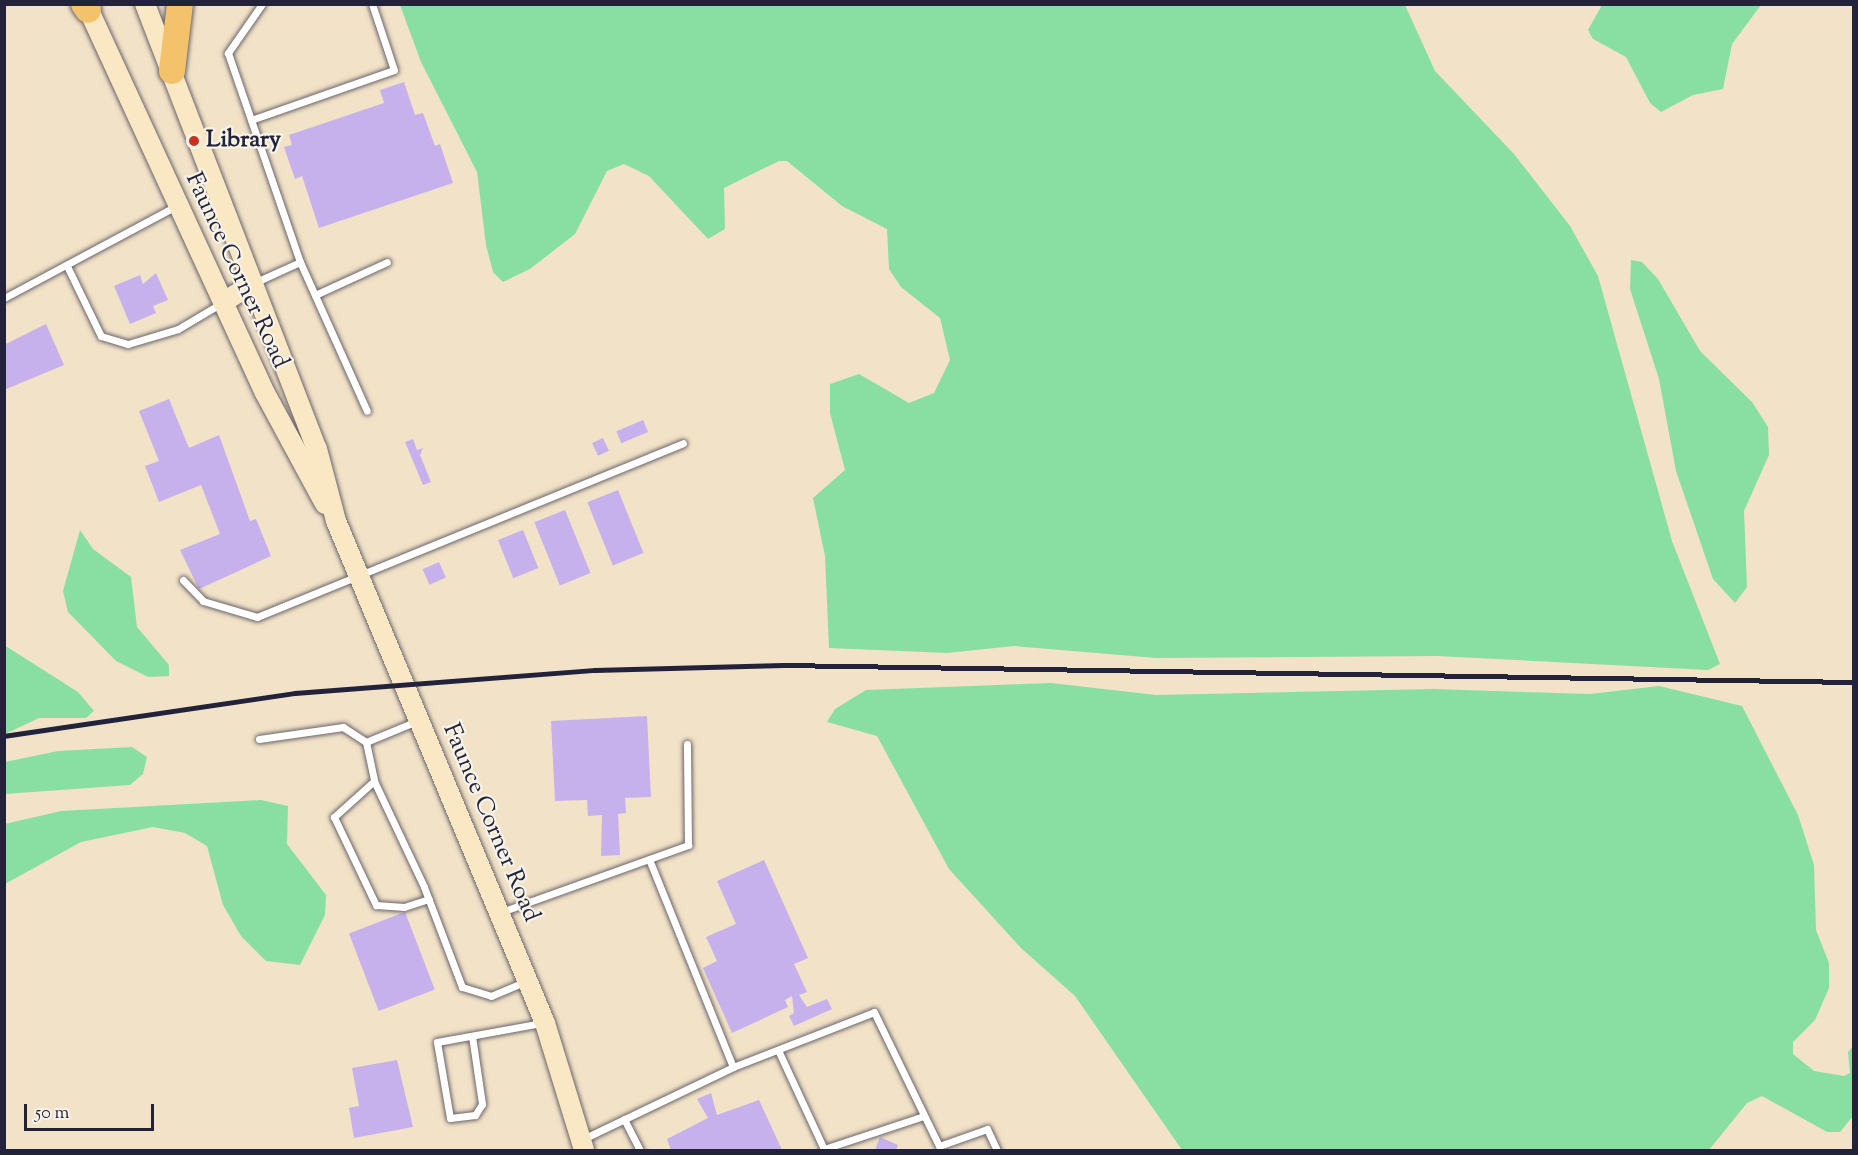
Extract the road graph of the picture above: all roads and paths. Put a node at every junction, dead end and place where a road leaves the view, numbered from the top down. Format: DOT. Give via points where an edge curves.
graph roads {
  1 [pos="145,4"];
  2 [pos="180,4"];
  3 [pos="262,4"];
  4 [pos="372,4"];
  5 [pos="86,6"];
  6 [pos="172,71"];
  7 [pos="251,120"];
  8 [pos="177,205"];
  9 [pos="300,262"];
  10 [pos="387,262"];
  11 [pos="67,266"];
  12 [pos="253,284"];
  13 [pos="315,295"];
  14 [pos="4,298"];
  15 [pos="223,302"];
  16 [pos="367,411"];
  17 [pos="683,443"];
  18 [pos="336,521"];
  19 [pos="358,573"];
  20 [pos="183,579"];
  21 [pos="419,720"];
  22 [pos="259,739"];
  23 [pos="366,742"];
  24 [pos="687,744"];
  25 [pos="374,781"];
  26 [pos="649,859"];
  27 [pos="429,899"];
  28 [pos="501,912"];
  29 [pos="528,980"];
  30 [pos="545,1023"];
  31 [pos="472,1036"];
  32 [pos="778,1050"];
  33 [pos="733,1067"];
  34 [pos="924,1116"];
  35 [pos="624,1119"];
  36 [pos="582,1145"];
  37 [pos="940,1148"];
  38 [pos="640,1150"];
  39 [pos="997,1150"];
  1 -- 6 [label="main road, Faunce Corner Road"];
  2 -- 6 [label="highway"];
  3 -- 7 [label="lane" via="228,53"];
  4 -- 7 [label="lane" via="394,69"];
  5 -- 8 [label="main road, Faunce Corner Road"];
  6 -- 12 [label="main road, Faunce Corner Road"];
  7 -- 9 [label="lane"];
  8 -- 11 [label="lane"];
  8 -- 15 [label="main road, Faunce Corner Road"];
  9 -- 12 [label="lane"];
  9 -- 13 [label="lane"];
  10 -- 13 [label="lane"];
  11 -- 14 [label="lane"];
  11 -- 15 [label="lane" via="101,336 128,344 178,329"];
  12 -- 15 [label="main road"];
  12 -- 18 [label="main road, Faunce Corner Road" via="317,449"];
  13 -- 16 [label="lane"];
  15 -- 18 [label="main road, Faunce Corner Road" via="297,458"];
  17 -- 19 [label="lane"];
  18 -- 19 [label="main road, Faunce Corner Road"];
  19 -- 20 [label="lane" via="251,617 203,601"];
  19 -- 21 [label="main road, Faunce Corner Road"];
  21 -- 23 [label="lane"];
  21 -- 28 [label="main road, Faunce Corner Road"];
  22 -- 23 [label="lane" via="343,727"];
  23 -- 25 [label="lane"];
  24 -- 26 [label="lane" via="688,845"];
  25 -- 27 [label="lane"];
  25 -- 27 [label="lane" via="334,817 376,905 404,907"];
  26 -- 28 [label="lane"];
  26 -- 33 [label="lane"];
  27 -- 29 [label="lane" via="462,987 491,996"];
  28 -- 29 [label="main road, Faunce Corner Road"];
  29 -- 30 [label="main road, Faunce Corner Road"];
  30 -- 31 [label="lane"];
  30 -- 36 [label="main road, Faunce Corner Road"];
  31 -- 31 [label="lane" via="447,1037 435,1047 450,1118 475,1115 482,1104"];
  32 -- 33 [label="lane"];
  32 -- 34 [label="lane" via="824,1149"];
  32 -- 34 [label="lane" via="874,1012"];
  33 -- 35 [label="lane"];
  34 -- 37 [label="lane"];
  35 -- 36 [label="lane"];
  35 -- 38 [label="lane"];
  37 -- 39 [label="lane" via="987,1129"];
}
